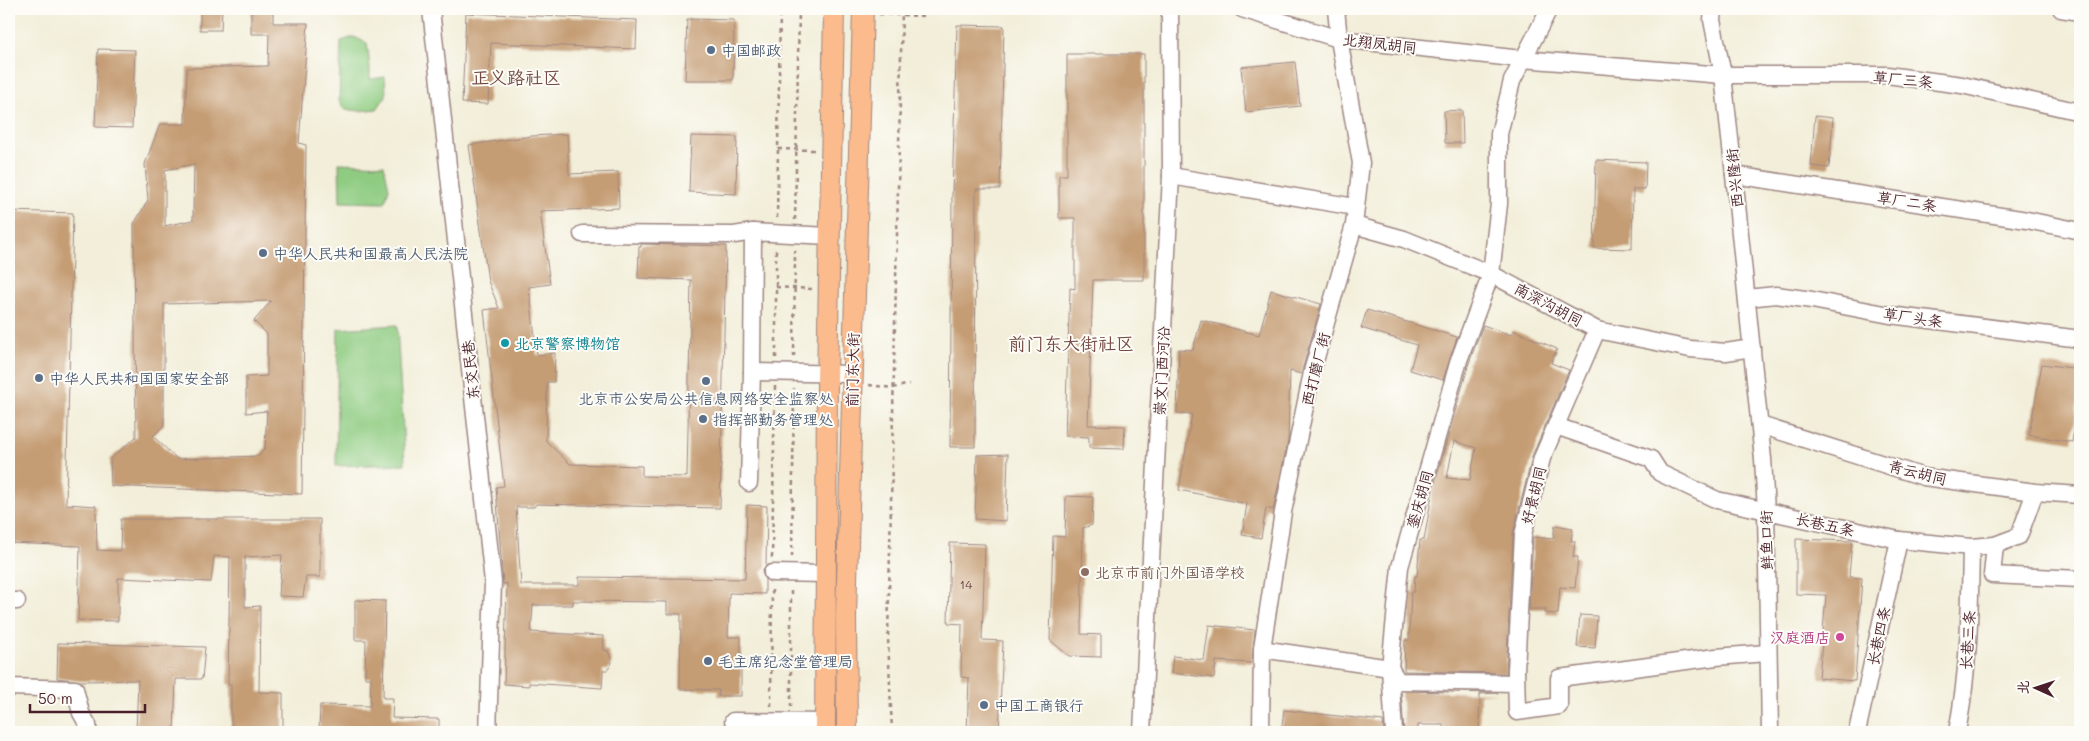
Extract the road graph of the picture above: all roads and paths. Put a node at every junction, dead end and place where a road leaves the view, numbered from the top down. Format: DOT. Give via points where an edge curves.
graph roads {
  1 [pos="431,9"];
  2 [pos="834,9"];
  3 [pos="863,9"];
  4 [pos="902,9"];
  5 [pos="1170,9"];
  6 [pos="1242,9"];
  7 [pos="1336,9"];
  8 [pos="1549,9"];
  9 [pos="1713,9"];
  10 [pos="2061,9"];
  11 [pos="2080,12"];
  12 [pos="1339,39"];
  13 [pos="1522,59"];
  14 [pos="1723,74"];
  15 [pos="2080,112"];
  16 [pos="778,149"];
  17 [pos="820,150"];
  18 [pos="1734,174"];
  19 [pos="1171,176"];
  20 [pos="1355,206"];
  21 [pos="1354,225"];
  22 [pos="2080,231"];
  23 [pos="753,232"];
  24 [pos="582,234"];
  25 [pos="829,236"];
  26 [pos="1491,274"];
  27 [pos="776,288"];
  28 [pos="817,289"];
  29 [pos="1747,298"];
  30 [pos="1597,330"];
  31 [pos="2080,339"];
  32 [pos="1752,348"];
  33 [pos="752,372"];
  34 [pos="828,374"];
  35 [pos="852,374"];
  36 [pos="1760,425"];
  37 [pos="1556,426"];
  38 [pos="749,483"];
  39 [pos="2035,492"];
  40 [pos="2080,495"];
  41 [pos="1766,511"];
  42 [pos="1899,540"];
  43 [pos="1995,545"];
  44 [pos="1971,547"];
  45 [pos="772,573"];
  46 [pos="826,574"];
  47 [pos="2080,580"];
  48 [pos="1262,649"];
  49 [pos="1767,653"];
  50 [pos="1390,668"];
  51 [pos="1516,670"];
  52 [pos="9,687"];
  53 [pos="732,720"];
  54 [pos="825,727"];
  55 [pos="88,732"];
  56 [pos="488,732"];
  57 [pos="846,732"];
  58 [pos="892,732"];
  59 [pos="1142,732"];
  60 [pos="1261,732"];
  61 [pos="1394,732"];
  62 [pos="1770,732"];
  63 [pos="1857,732"];
  64 [pos="1957,732"];
  1 -- 56 [label="street, 东交民巷" via="493,582"];
  2 -- 25 [label="main road, 前门东大街"];
  3 -- 35 [label="main road, 前门东大街"];
  4 -- 58 [label="path" via="889,629"];
  5 -- 19 [label="street, 崇文门西河沿"];
  6 -- 12 [label="street, 北翔凤胡同"];
  7 -- 12 [label="street, 西打磨厂街"];
  8 -- 13 [label="street"];
  9 -- 14 [label="street, 西兴隆街" via="1712,20"];
  10 -- 11 [label="street"];
  12 -- 13 [label="street, 北翔凤胡同"];
  12 -- 20 [label="street, 西打磨厂街" via="1361,164"];
  13 -- 14 [label="street, 北翔凤胡同"];
  13 -- 26 [label="street" via="1512,81 1499,134 1499,204"];
  14 -- 15 [label="street, 草厂三条" via="1886,75 1962,85"];
  14 -- 18 [label="street, 西兴隆街"];
  16 -- 17 [label="path"];
  18 -- 22 [label="street, 草厂二条"];
  18 -- 29 [label="street, 西兴隆街"];
  19 -- 20 [label="street"];
  19 -- 59 [label="street, 崇文门西河沿"];
  20 -- 21 [label="street, 西打磨厂街"];
  21 -- 26 [label="street, 南深沟胡同" via="1404,238"];
  21 -- 48 [label="street, 西打磨厂街" via="1313,368 1283,512"];
  23 -- 24 [label="street" via="734,235"];
  23 -- 25 [label="street"];
  23 -- 33 [label="street"];
  25 -- 34 [label="main road, 前门东大街"];
  26 -- 30 [label="street, 南深沟胡同"];
  26 -- 50 [label="street, 銮庆胡同" via="1459,360 1400,567"];
  27 -- 28 [label="path"];
  29 -- 31 [label="street, 草厂头条" via="1776,296 1812,300 1890,315"];
  29 -- 32 [label="street, 西兴隆街"];
  30 -- 32 [label="street, 南深沟胡同" via="1690,349 1726,352"];
  30 -- 37 [label="street, 好景胡同"];
  32 -- 36 [label="street, 鲜鱼口街"];
  33 -- 34 [label="street"];
  33 -- 38 [label="street"];
  34 -- 35 [label="street"];
  34 -- 46 [label="main road, 前门东大街"];
  35 -- 57 [label="main road, 前门东大街"];
  36 -- 39 [label="street, 青云胡同" via="1924,477"];
  36 -- 41 [label="street, 鲜鱼口街"];
  37 -- 41 [label="street, 长巷五条" via="1651,459 1660,473 1717,500"];
  37 -- 51 [label="street, 好景胡同" via="1542,458 1523,535"];
  39 -- 40 [label="street, 青云胡同"];
  39 -- 43 [label="street, 长巷五条" via="2019,536"];
  41 -- 42 [label="street, 长巷五条"];
  41 -- 49 [label="street, 鲜鱼口街"];
  42 -- 44 [label="street, 长巷五条"];
  42 -- 63 [label="street, 长巷四条"];
  43 -- 44 [label="street, 长巷五条"];
  43 -- 47 [label="street" via="1992,575"];
  44 -- 64 [label="street, 长巷三条" via="1963,701"];
  45 -- 46 [label="street"];
  46 -- 54 [label="main road, 前门东大街"];
  48 -- 50 [label="street"];
  48 -- 60 [label="street, 西打磨厂街"];
  49 -- 51 [label="street, 好景胡同" via="1559,678 1559,706 1517,712"];
  49 -- 62 [label="street, 鲜鱼口街"];
  50 -- 51 [label="street" via="1398,681 1516,683"];
  50 -- 61 [label="street, 銮庆胡同"];
  52 -- 55 [label="street" via="75,689"];
  53 -- 54 [label="street"];
}
